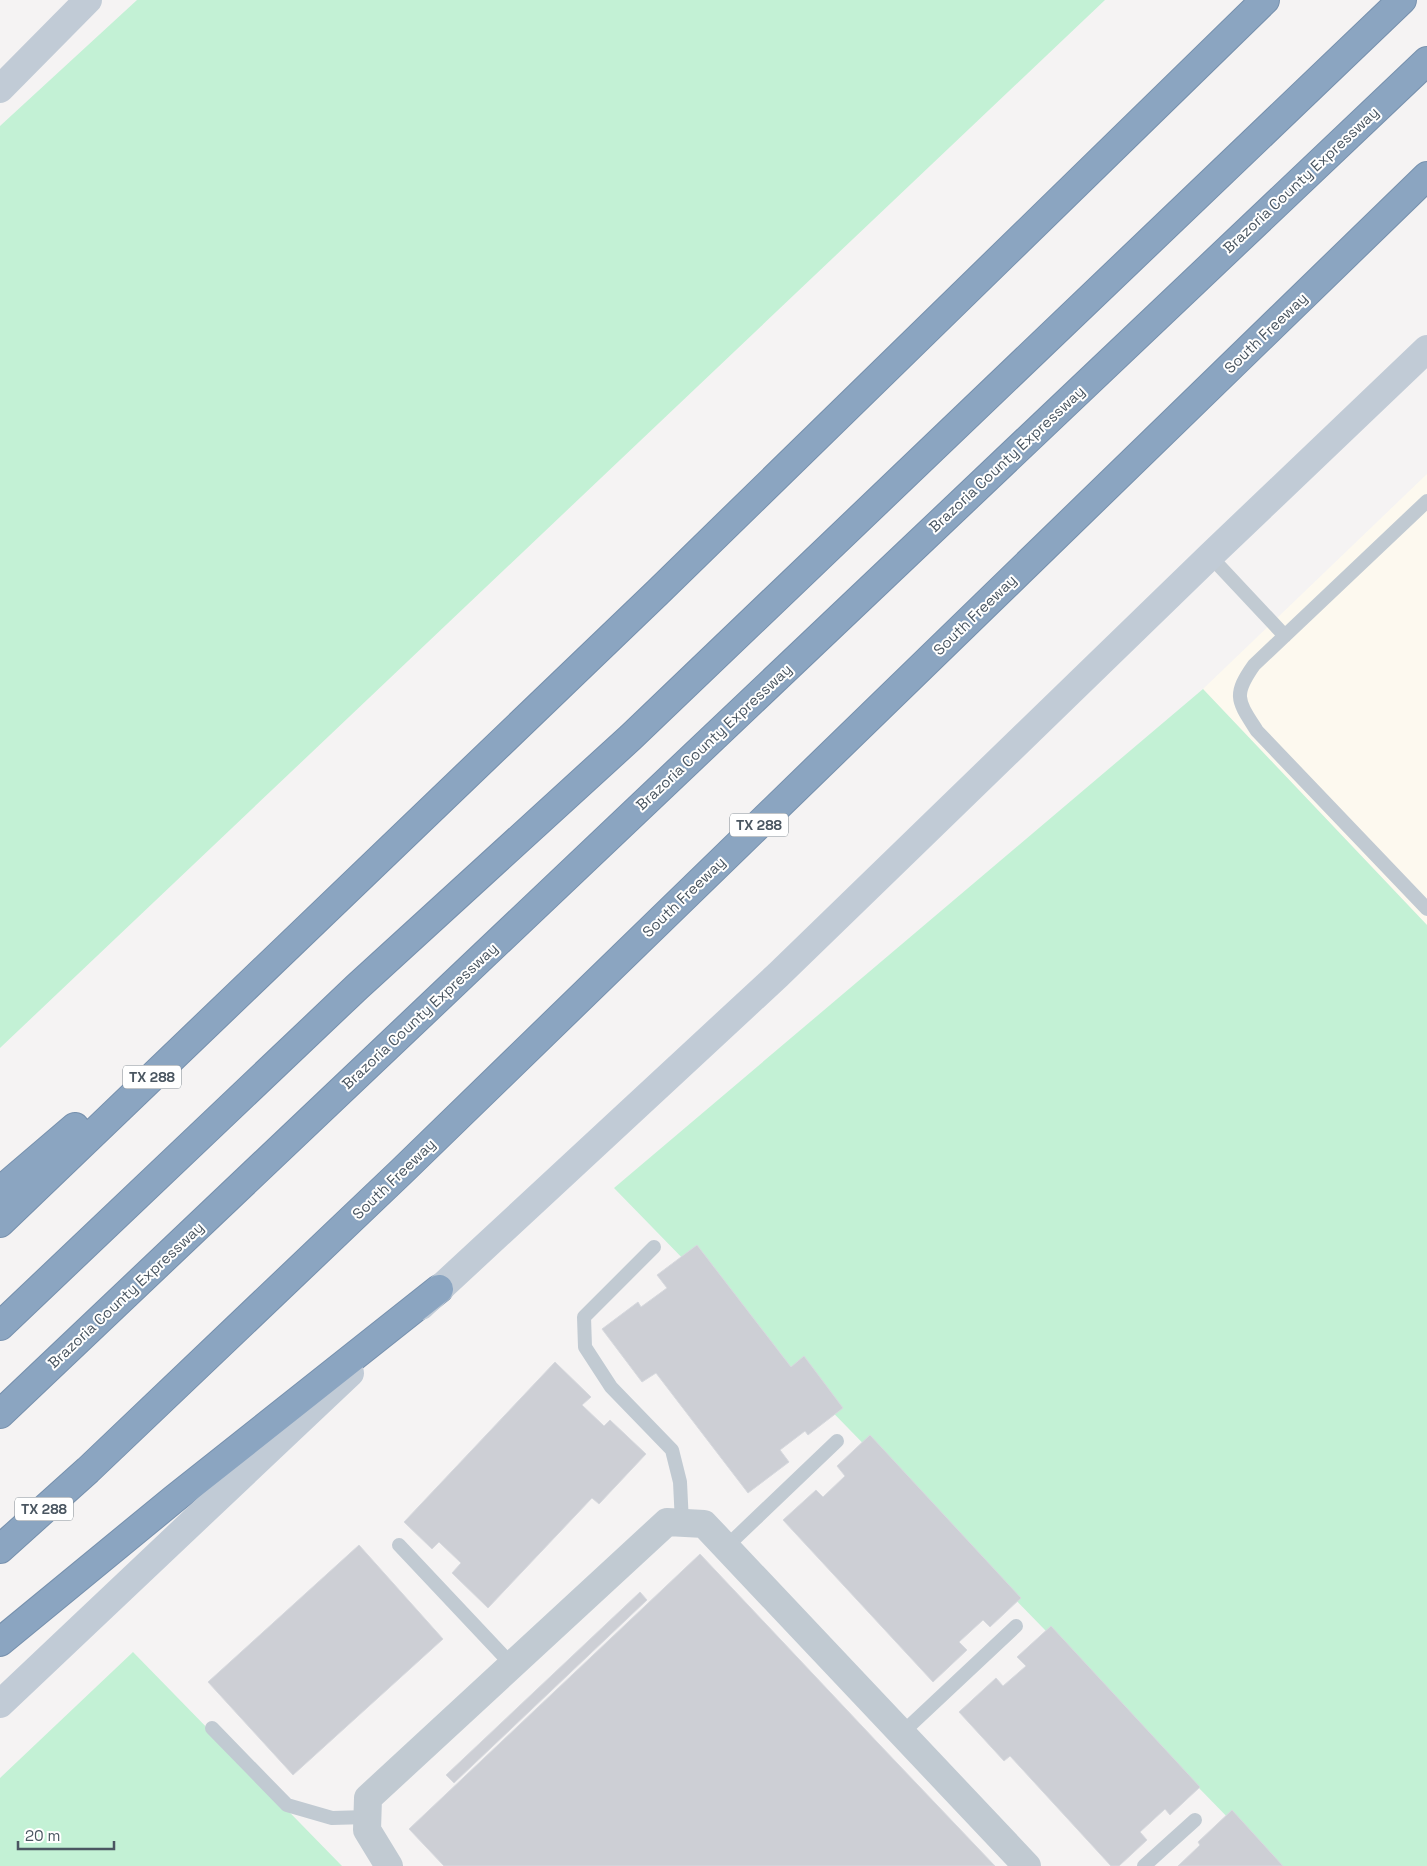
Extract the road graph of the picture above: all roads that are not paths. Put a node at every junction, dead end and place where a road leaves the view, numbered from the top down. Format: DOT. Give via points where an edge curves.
graph roads {
  1 [pos="88,0"];
  2 [pos="1266,0"];
  3 [pos="1402,0"];
  4 [pos="1427,60"];
  5 [pos="0,89"];
  6 [pos="1427,176"];
  7 [pos="1427,349"];
  8 [pos="1427,501"];
  9 [pos="1210,556"];
  10 [pos="1285,636"];
  11 [pos="1427,909"];
  12 [pos="304,931"];
  13 [pos="0,1192"];
  14 [pos="0,1223"];
  15 [pos="654,1247"];
  16 [pos="439,1289"];
  17 [pos="0,1326"];
  18 [pos="0,1414"];
  19 [pos="837,1441"];
  20 [pos="682,1523"];
  21 [pos="399,1544"];
  22 [pos="726,1547"];
  23 [pos="0,1548"];
  24 [pos="1016,1626"];
  25 [pos="0,1642"];
  26 [pos="512,1665"];
  27 [pos="0,1704"];
  28 [pos="212,1728"];
  29 [pos="902,1733"];
  30 [pos="367,1817"];
  31 [pos="1194,1820"];
  32 [pos="388,1866"];
  33 [pos="1027,1866"];
  34 [pos="1144,1866"];
  1 -- 5 [label="main road"];
  2 -- 12 [label="highway, TX 288"];
  3 -- 17 [label="highway" via="631,736 357,987"];
  4 -- 18 [label="highway, Brazoria County Expressway"];
  6 -- 23 [label="highway, South Freeway / TX 288" via="401,1172 88,1470"];
  7 -- 9 [label="main road"];
  8 -- 10 [label="lane"];
  9 -- 10 [label="lane"];
  9 -- 16 [label="main road" via="778,975"];
  10 -- 11 [label="lane" via="1254,665 1241,683 1240,703 1258,730"];
  12 -- 13 [label="highway"];
  12 -- 14 [label="highway, TX 288"];
  15 -- 20 [label="lane" via="584,1317 585,1347 611,1387 672,1450 680,1482"];
  16 -- 25 [label="highway"];
  16 -- 27 [label="main road"];
  19 -- 22 [label="lane"];
  20 -- 22 [label="street" via="704,1524"];
  20 -- 26 [label="street" via="667,1522"];
  21 -- 26 [label="lane"];
  22 -- 29 [label="street"];
  24 -- 29 [label="lane"];
  26 -- 30 [label="street" via="368,1798"];
  28 -- 30 [label="lane" via="287,1805 332,1818"];
  29 -- 33 [label="street"];
  30 -- 32 [label="street" via="367,1830"];
  31 -- 34 [label="lane"];
}
